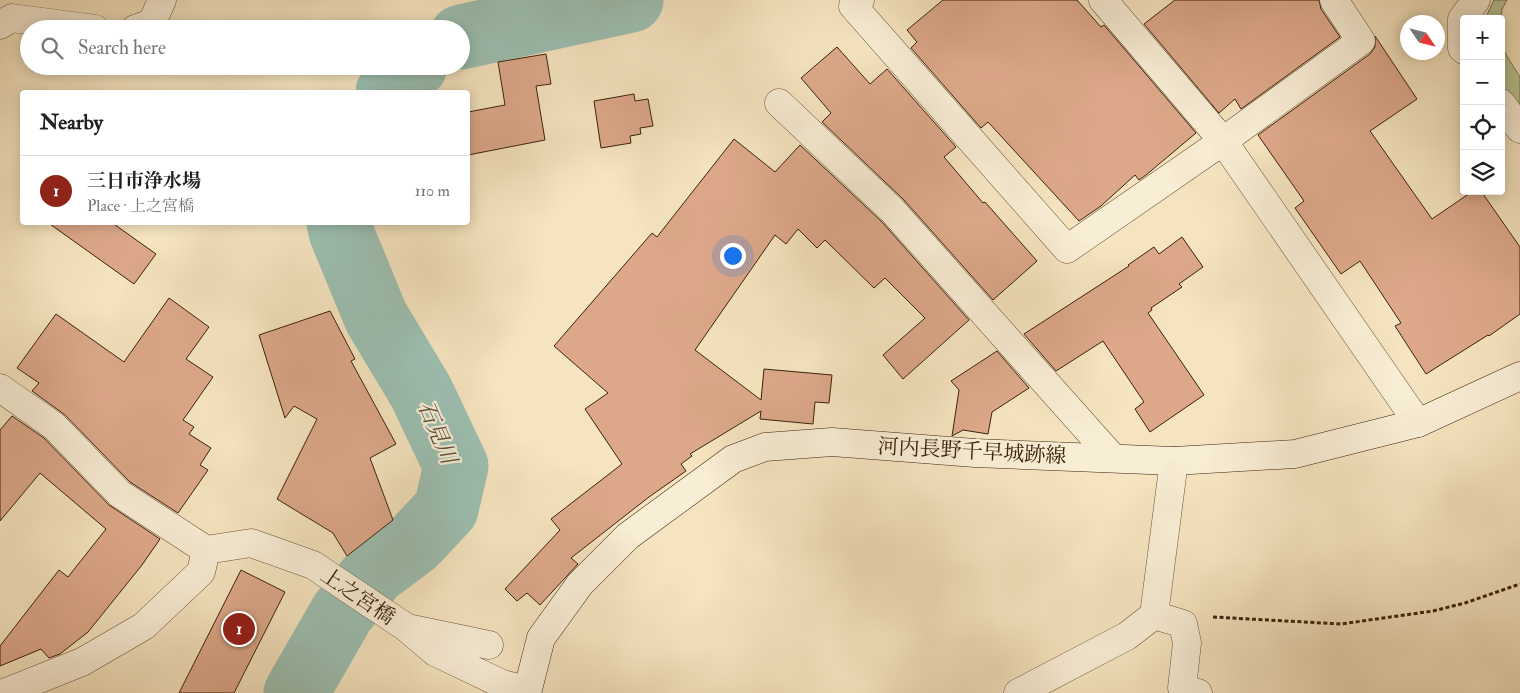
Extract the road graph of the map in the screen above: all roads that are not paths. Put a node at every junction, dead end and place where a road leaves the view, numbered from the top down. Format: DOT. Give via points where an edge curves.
graph roads {
  1 [pos="162,0"];
  2 [pos="860,0"];
  3 [pos="1103,0"];
  4 [pos="1334,0"];
  5 [pos="1476,0"];
  6 [pos="1465,15"];
  7 [pos="27,20"];
  8 [pos="154,20"];
  9 [pos="0,25"];
  10 [pos="779,103"];
  11 [pos="1502,105"];
  12 [pos="1520,129"];
  13 [pos="1223,141"];
  14 [pos="1520,376"];
  15 [pos="0,388"];
  16 [pos="1418,423"];
  17 [pos="1112,457"];
  18 [pos="1174,461"];
  19 [pos="206,550"];
  20 [pos="1154,615"];
  21 [pos="405,627"];
  22 [pos="489,645"];
  23 [pos="527,692"];
  24 [pos="4,693"];
  25 [pos="1018,693"];
  26 [pos="1198,693"];
  1 -- 8 [label="street"];
  2 -- 13 [label="street" via="853,6 1066,248"];
  3 -- 13 [label="street"];
  4 -- 13 [label="street" via="1361,40"];
  5 -- 6 [label="street"];
  7 -- 9 [label="street" via="12,18"];
  10 -- 17 [label="street" via="892,210"];
  11 -- 12 [label="street"];
  13 -- 16 [label="street"];
  14 -- 16 [label="street, 河内長野千早城跡線"];
  15 -- 19 [label="street" via="54,426 120,494"];
  16 -- 18 [label="street, 河内長野千早城跡線" via="1296,454"];
  17 -- 18 [label="street, 河内長野千早城跡線"];
  17 -- 23 [label="street, 河内長野千早城跡線" via="974,453 832,442 765,448 733,459 628,536 580,584 541,638"];
  18 -- 20 [label="street"];
  19 -- 21 [label="street, 上之宮橋" via="251,544 313,565"];
  19 -- 24 [label="street" via="201,572 144,626 82,662"];
  20 -- 25 [label="street" via="1127,636"];
  20 -- 26 [label="street" via="1183,624 1187,643 1182,688"];
  21 -- 22 [label="street"];
  21 -- 23 [label="street" via="434,652 502,684"];
}
